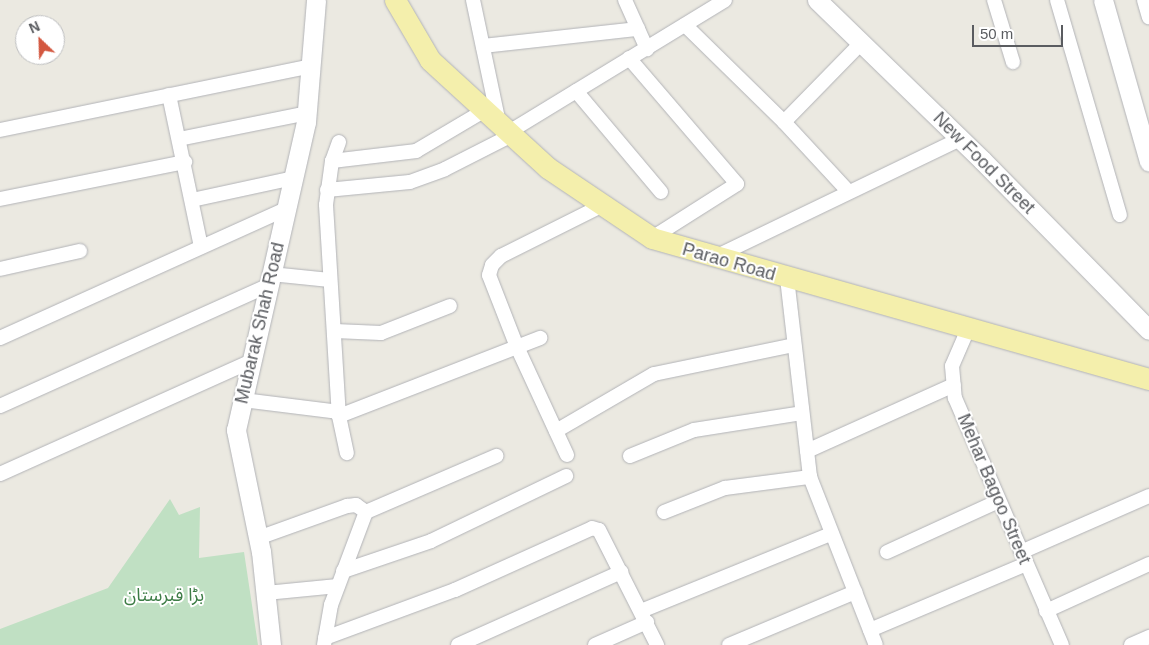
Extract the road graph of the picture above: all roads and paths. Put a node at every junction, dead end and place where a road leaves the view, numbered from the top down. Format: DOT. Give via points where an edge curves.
graph roads {
  1 [pos="316,0"];
  2 [pos="395,0"];
  3 [pos="473,0"];
  4 [pos="625,0"];
  5 [pos="697,0"];
  6 [pos="724,0"];
  7 [pos="817,0"];
  8 [pos="994,0"];
  9 [pos="1057,0"];
  10 [pos="1103,0"];
  11 [pos="1144,0"];
  12 [pos="705,12"];
  13 [pos="1149,17"];
  14 [pos="685,25"];
  15 [pos="638,29"];
  16 [pos="860,43"];
  17 [pos="483,46"];
  18 [pos="647,48"];
  19 [pos="629,58"];
  20 [pos="1013,62"];
  21 [pos="313,66"];
  22 [pos="576,91"];
  23 [pos="169,96"];
  24 [pos="308,113"];
  25 [pos="784,122"];
  26 [pos="501,125"];
  27 [pos="0,130"];
  28 [pos="960,138"];
  29 [pos="179,139"];
  30 [pos="339,142"];
  31 [pos="332,161"];
  32 [pos="185,162"];
  33 [pos="1149,162"];
  34 [pos="294,178"];
  35 [pos="327,190"];
  36 [pos="848,190"];
  37 [pos="662,192"];
  38 [pos="0,200"];
  39 [pos="192,200"];
  40 [pos="603,205"];
  41 [pos="286,209"];
  42 [pos="1120,215"];
  43 [pos="652,238"];
  44 [pos="201,247"];
  45 [pos="80,251"];
  46 [pos="713,258"];
  47 [pos="0,269"];
  48 [pos="786,278"];
  49 [pos="270,280"];
  50 [pos="330,280"];
  51 [pos="450,306"];
  52 [pos="968,330"];
  53 [pos="1149,330"];
  54 [pos="335,331"];
  55 [pos="0,338"];
  56 [pos="540,338"];
  57 [pos="794,345"];
  58 [pos="517,347"];
  59 [pos="251,361"];
  60 [pos="1149,379"];
  61 [pos="954,385"];
  62 [pos="243,400"];
  63 [pos="0,406"];
  64 [pos="802,413"];
  65 [pos="339,414"];
  66 [pos="556,431"];
  67 [pos="807,451"];
  68 [pos="347,454"];
  69 [pos="567,455"];
  70 [pos="496,456"];
  71 [pos="630,456"];
  72 [pos="0,474"];
  73 [pos="566,476"];
  74 [pos="810,477"];
  75 [pos="1149,496"];
  76 [pos="999,501"];
  77 [pos="366,512"];
  78 [pos="664,512"];
  79 [pos="831,534"];
  80 [pos="258,538"];
  81 [pos="887,552"];
  82 [pos="1023,558"];
  83 [pos="1149,564"];
  84 [pos="343,571"];
  85 [pos="620,572"];
  86 [pos="338,586"];
  87 [pos="855,592"];
  88 [pos="266,593"];
  89 [pos="1046,610"];
  90 [pos="644,616"];
  91 [pos="870,630"];
  92 [pos="1149,637"];
  93 [pos="325,642"];
  94 [pos="271,645"];
  95 [pos="458,645"];
  96 [pos="595,645"];
  97 [pos="657,645"];
  98 [pos="729,645"];
  99 [pos="876,645"];
  100 [pos="1062,645"];
  101 [pos="1131,645"];
  1 -- 21 [label="main road, Mubarak Shah Road"];
  2 -- 26 [label="main road, Parao Road" via="430,60"];
  3 -- 17 [label="street"];
  4 -- 15 [label="street"];
  5 -- 12 [label="street"];
  6 -- 12 [label="street"];
  7 -- 16 [label="main road, New Food Street"];
  8 -- 20 [label="street"];
  9 -- 42 [label="street"];
  10 -- 33 [label="main road"];
  11 -- 13 [label="street"];
  12 -- 14 [label="street"];
  14 -- 18 [label="street"];
  14 -- 25 [label="street"];
  15 -- 17 [label="street"];
  15 -- 18 [label="street"];
  16 -- 25 [label="street"];
  16 -- 28 [label="main road, New Food Street"];
  17 -- 26 [label="street"];
  18 -- 19 [label="street"];
  19 -- 22 [label="street"];
  19 -- 43 [label="street" via="737,184"];
  21 -- 23 [label="street"];
  21 -- 24 [label="main road, Mubarak Shah Road"];
  22 -- 26 [label="street"];
  22 -- 37 [label="street"];
  23 -- 27 [label="street"];
  23 -- 29 [label="street"];
  24 -- 29 [label="street"];
  24 -- 34 [label="main road, Mubarak Shah Road"];
  25 -- 36 [label="street"];
  26 -- 31 [label="street" via="416,151"];
  26 -- 35 [label="street" via="444,169 410,182"];
  26 -- 40 [label="main road, Parao Road" via="548,168"];
  28 -- 36 [label="street"];
  28 -- 53 [label="main road, New Food Street"];
  29 -- 32 [label="street"];
  30 -- 31 [label="street"];
  31 -- 35 [label="street"];
  32 -- 38 [label="street"];
  32 -- 39 [label="street"];
  34 -- 39 [label="street"];
  34 -- 41 [label="main road, Mubarak Shah Road"];
  35 -- 50 [label="street"];
  36 -- 46 [label="street"];
  39 -- 44 [label="street"];
  40 -- 43 [label="main road, Parao Road"];
  40 -- 58 [label="street" via="512,250 492,264 489,275 492,285"];
  41 -- 44 [label="street"];
  41 -- 49 [label="main road, Mubarak Shah Road"];
  43 -- 46 [label="main road, Parao Road"];
  44 -- 55 [label="street"];
  45 -- 47 [label="street"];
  46 -- 48 [label="main road, Parao Road"];
  48 -- 52 [label="main road, Parao Road"];
  48 -- 57 [label="street"];
  49 -- 50 [label="street"];
  49 -- 59 [label="main road, Mubarak Shah Road"];
  49 -- 63 [label="street"];
  50 -- 54 [label="street"];
  51 -- 54 [label="street" via="381,333"];
  52 -- 60 [label="main road, Parao Road"];
  52 -- 61 [label="street, Mehar Bagoo Street" via="952,366"];
  54 -- 65 [label="street"];
  56 -- 58 [label="street"];
  57 -- 64 [label="street"];
  57 -- 66 [label="street" via="654,374"];
  58 -- 65 [label="street"];
  58 -- 66 [label="street"];
  59 -- 62 [label="main road, Mubarak Shah Road"];
  59 -- 72 [label="street"];
  61 -- 67 [label="street"];
  61 -- 76 [label="street, Mehar Bagoo Street" via="955,398"];
  62 -- 65 [label="street"];
  62 -- 80 [label="main road, Mubarak Shah Road" via="236,430"];
  64 -- 67 [label="street"];
  64 -- 71 [label="street" via="694,430"];
  65 -- 68 [label="street"];
  66 -- 69 [label="street"];
  67 -- 74 [label="street"];
  70 -- 77 [label="street"];
  73 -- 84 [label="street" via="431,541"];
  74 -- 78 [label="street" via="724,488"];
  74 -- 79 [label="street"];
  75 -- 82 [label="street"];
  76 -- 81 [label="street"];
  76 -- 82 [label="street, Mehar Bagoo Street"];
  77 -- 80 [label="street" via="356,505 347,506"];
  77 -- 84 [label="street"];
  79 -- 87 [label="street"];
  79 -- 90 [label="street"];
  80 -- 88 [label="main road, Mubarak Shah Road"];
  82 -- 89 [label="street, Mehar Bagoo Street"];
  82 -- 91 [label="street"];
  83 -- 89 [label="street"];
  84 -- 86 [label="street"];
  85 -- 90 [label="street"];
  85 -- 93 [label="street" via="599,530 592,528 455,590"];
  85 -- 95 [label="street"];
  86 -- 88 [label="street"];
  86 -- 93 [label="street"];
  87 -- 91 [label="street"];
  87 -- 98 [label="street"];
  88 -- 94 [label="main road, Mubarak Shah Road"];
  89 -- 100 [label="street, Mehar Bagoo Street"];
  90 -- 96 [label="street"];
  90 -- 97 [label="street"];
  91 -- 99 [label="street"];
  92 -- 101 [label="street"];
}
